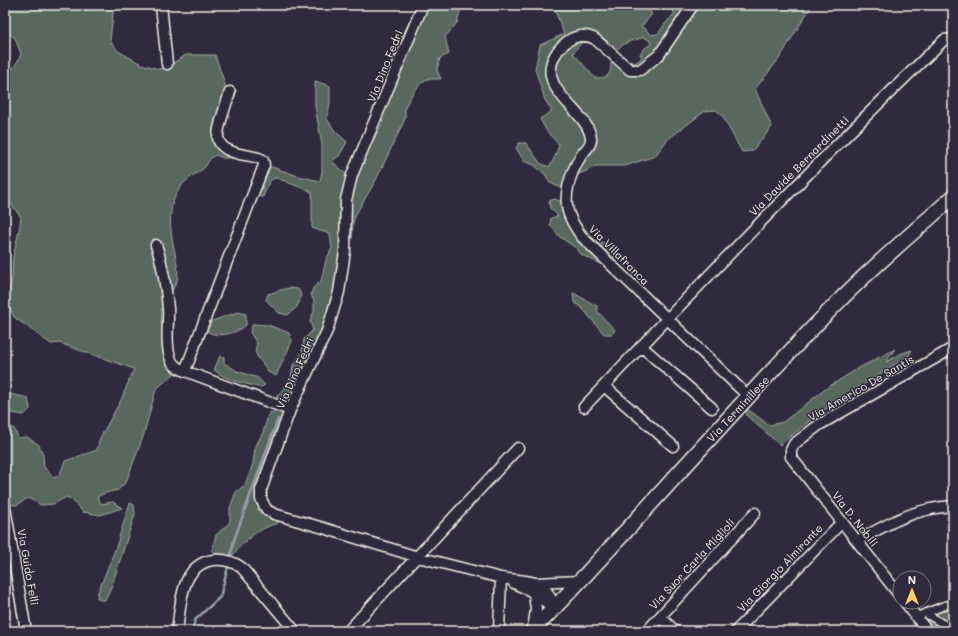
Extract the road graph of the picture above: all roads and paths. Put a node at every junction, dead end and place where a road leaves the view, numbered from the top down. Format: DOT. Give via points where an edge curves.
graph roads {
  1 [pos="161,5"];
  2 [pos="424,5"];
  3 [pos="693,5"];
  4 [pos="953,39"];
  5 [pos="167,64"];
  6 [pos="230,92"];
  7 [pos="953,197"];
  8 [pos="156,245"];
  9 [pos="667,318"];
  10 [pos="641,346"];
  11 [pos="953,348"];
  12 [pos="185,371"];
  13 [pos="604,386"];
  14 [pos="749,397"];
  15 [pos="584,407"];
  16 [pos="712,408"];
  17 [pos="290,410"];
  18 [pos="673,446"];
  19 [pos="518,448"];
  20 [pos="791,457"];
  21 [pos="953,506"];
  22 [pos="5,507"];
  23 [pos="755,513"];
  24 [pos="842,522"];
  25 [pos="856,541"];
  26 [pos="418,557"];
  27 [pos="505,579"];
  28 [pos="580,581"];
  29 [pos="533,583"];
  30 [pos="892,586"];
  31 [pos="534,595"];
  32 [pos="953,603"];
  33 [pos="554,608"];
  34 [pos="915,610"];
  35 [pos="921,615"];
  36 [pos="660,617"];
  37 [pos="953,630"];
  38 [pos="26,631"];
  39 [pos="177,631"];
  40 [pos="295,631"];
  41 [pos="348,631"];
  42 [pos="499,631"];
  43 [pos="533,631"];
  44 [pos="646,631"];
  45 [pos="675,631"];
  46 [pos="736,631"];
  47 [pos="927,631"];
  1 -- 5 [label="street"];
  2 -- 17 [label="street, Via Dino Fedri" via="352,175 346,200 345,251 339,292 327,331"];
  3 -- 9 [label="street, Via Villafranca" via="659,55 640,70 630,70 593,38 580,35 565,42 551,63 554,84 587,126 591,138 590,145 576,163 570,179 567,194 570,219 582,237"];
  4 -- 9 [label="street, Via Davide Bernardinetti" via="944,40"];
  6 -- 12 [label="street" via="217,137 219,142 232,152 263,160 264,165"];
  7 -- 14 [label="main road, Via Terminillese" via="843,297"];
  8 -- 12 [label="street" via="166,290 170,357 172,363"];
  9 -- 10 [label="street, Via Davide Bernardinetti"];
  9 -- 14 [label="street, Via Villafranca"];
  10 -- 13 [label="street, Via Davide Bernardinetti"];
  10 -- 16 [label="street"];
  11 -- 20 [label="street, Via Americo De Santis" via="819,425 794,444"];
  12 -- 17 [label="street"];
  13 -- 15 [label="street, Via Davide Bernardinetti"];
  13 -- 18 [label="street"];
  14 -- 28 [label="main road, Via Terminillese"];
  17 -- 26 [label="street, Via Dino Fedri" via="261,490 261,499 267,510"];
  19 -- 26 [label="street"];
  20 -- 24 [label="street, Via D. Nobili"];
  21 -- 25 [label="street" via="919,511 893,521"];
  22 -- 38 [label="street, Via Guido Felli"];
  23 -- 36 [label="street, Via Suor Carla Miglioli"];
  24 -- 25 [label="street, Via D. Nobili"];
  24 -- 46 [label="street, Via Giorgio Almirante"];
  25 -- 30 [label="street, Via D. Nobili"];
  26 -- 27 [label="street, Via Dino Fedri"];
  26 -- 41 [label="street"];
  27 -- 29 [label="street, Via Dino Fedri"];
  27 -- 31 [label="street, Via Dino Fedri"];
  27 -- 42 [label="street"];
  28 -- 29 [label="street, Via Dino Fedri"];
  28 -- 33 [label="main road, Via Terminillese"];
  29 -- 33 [label="street, Via Dino Fedri" via="540,585 548,593"];
  31 -- 33 [label="street, Via Dino Fedri"];
  31 -- 43 [label="street" via="536,609"];
  32 -- 35 [label="street"];
  33 -- 43 [label="main road, Via Terminillese"];
  34 -- 35 [label="street"];
  35 -- 37 [label="street"];
  35 -- 47 [label="street"];
  36 -- 44 [label="street, Via Suor Carla Miglioli"];
  36 -- 45 [label="street"];
  39 -- 40 [label="street" via="183,591 189,575 207,561 218,560 235,563 242,568"];
}
